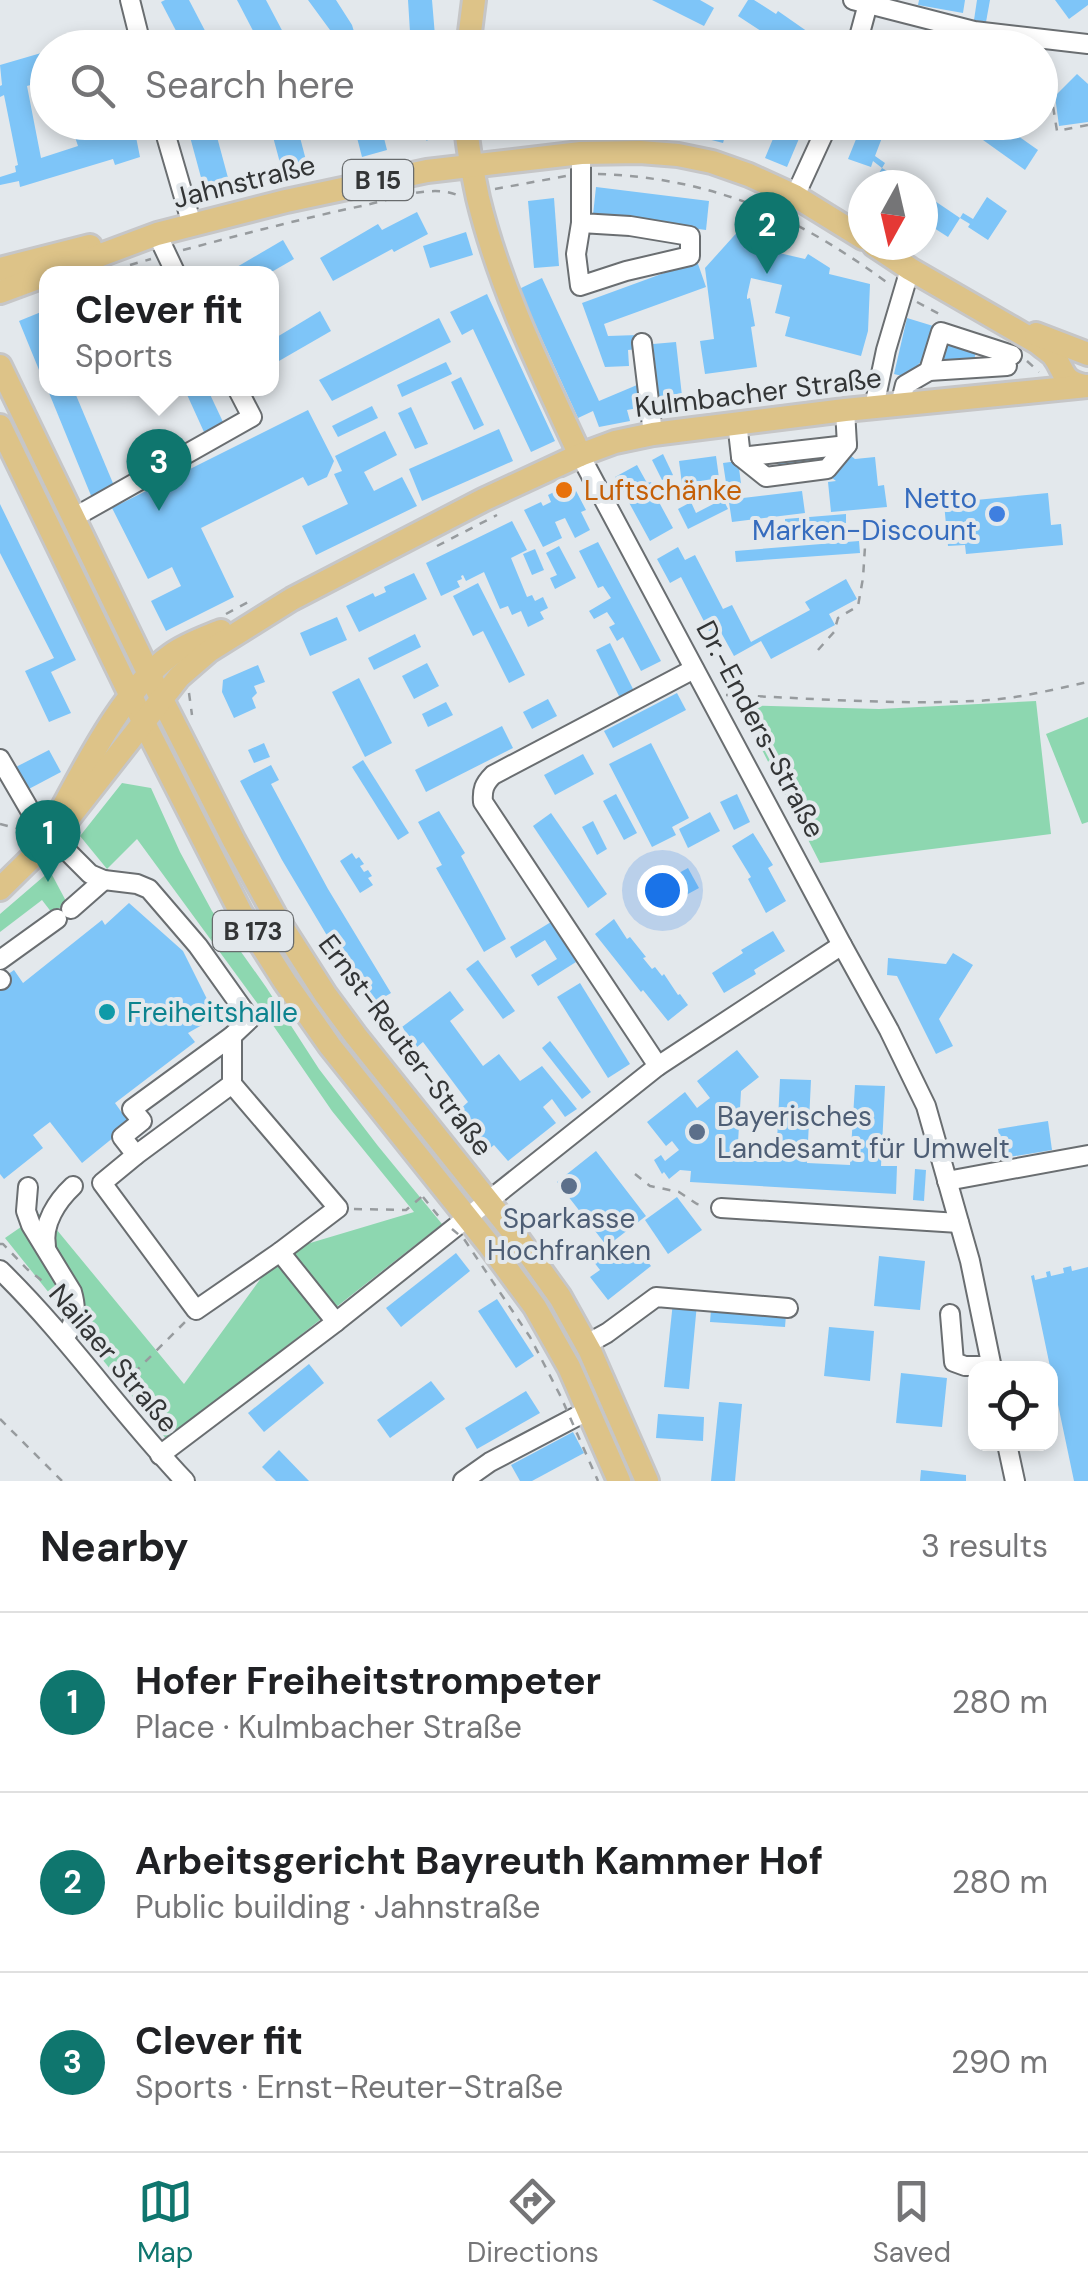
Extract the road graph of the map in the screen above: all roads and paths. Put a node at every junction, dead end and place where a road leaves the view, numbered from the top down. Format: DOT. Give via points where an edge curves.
graph roads {
  1 [pos="130,0"];
  2 [pos="474,0"];
  3 [pos="863,1"];
  4 [pos="138,30"];
  5 [pos="470,30"];
  6 [pos="859,30"];
  7 [pos="970,30"];
  8 [pos="1058,41"];
  9 [pos="1088,44"];
  10 [pos="1088,124"];
  11 [pos="1058,131"];
  12 [pos="167,140"];
  13 [pos="468,140"];
  14 [pos="820,140"];
  15 [pos="581,163"];
  16 [pos="470,165"];
  17 [pos="477,192"];
  18 [pos="794,196"];
  19 [pos="582,223"];
  20 [pos="192,224"];
  21 [pos="848,229"];
  22 [pos="162,244"];
  23 [pos="896,260"];
  24 [pos="78,266"];
  25 [pos="123,266"];
  26 [pos="172,266"];
  27 [pos="0,269"];
  28 [pos="910,269"];
  29 [pos="39,277"];
  30 [pos="0,292"];
  31 [pos="903,294"];
  32 [pos="970,303"];
  33 [pos="948,320"];
  34 [pos="642,343"];
  35 [pos="1088,354"];
  36 [pos="1013,357"];
  37 [pos="0,366"];
  38 [pos="930,371"];
  39 [pos="1086,386"];
  40 [pos="1036,390"];
  41 [pos="241,396"];
  42 [pos="900,404"];
  43 [pos="874,408"];
  44 [pos="845,410"];
  45 [pos="737,422"];
  46 [pos="0,426"];
  47 [pos="652,434"];
  48 [pos="580,455"];
  49 [pos="506,510"];
  50 [pos="74,518"];
  51 [pos="866,531"];
  52 [pos="425,552"];
  53 [pos="262,595"];
  54 [pos="292,599"];
  55 [pos="218,618"];
  56 [pos="818,650"];
  57 [pos="694,669"];
  58 [pos="149,674"];
  59 [pos="1088,682"];
  60 [pos="188,689"];
  61 [pos="709,695"];
  62 [pos="131,696"];
  63 [pos="162,698"];
  64 [pos="143,720"];
  65 [pos="193,720"];
  66 [pos="0,759"];
  67 [pos="0,824"];
  68 [pos="45,830"];
  69 [pos="104,880"];
  70 [pos="0,889"];
  71 [pos="227,929"];
  72 [pos="204,943"];
  73 [pos="842,945"];
  74 [pos="0,960"];
  75 [pos="232,1036"];
  76 [pos="658,1066"];
  77 [pos="232,1084"];
  78 [pos="136,1154"];
  79 [pos="1088,1154"];
  80 [pos="634,1174"];
  81 [pos="948,1180"];
  82 [pos="73,1186"];
  83 [pos="28,1188"];
  84 [pos="422,1196"];
  85 [pos="415,1200"];
  86 [pos="489,1202"];
  87 [pos="698,1204"];
  88 [pos="338,1208"];
  89 [pos="721,1208"];
  90 [pos="460,1223"];
  91 [pos="959,1223"];
  92 [pos="0,1244"];
  93 [pos="280,1252"];
  94 [pos="49,1254"];
  95 [pos="0,1270"];
  96 [pos="49,1285"];
  97 [pos="788,1308"];
  98 [pos="196,1310"];
  99 [pos="76,1313"];
  100 [pos="950,1314"];
  101 [pos="336,1322"];
  102 [pos="62,1338"];
  103 [pos="586,1344"];
  104 [pos="990,1361"];
  105 [pos="968,1366"];
  106 [pos="133,1374"];
  107 [pos="580,1414"];
  108 [pos="0,1418"];
  109 [pos="180,1438"];
  110 [pos="1008,1451"];
  111 [pos="160,1454"];
  112 [pos="62,1481"];
  113 [pos="186,1481"];
  114 [pos="463,1481"];
  115 [pos="598,1481"];
  116 [pos="619,1481"];
  117 [pos="648,1481"];
  118 [pos="1014,1481"];
  1 -- 4 [label="street"];
  2 -- 5 [label="main road"];
  3 -- 6 [label="street"];
  3 -- 7 [label="street"];
  8 -- 9 [label="street"];
  10 -- 11 [label="path"];
  12 -- 20 [label="street"];
  13 -- 16 [label="main road, Dr.-Enders-Straße"];
  14 -- 18 [label="street"];
  15 -- 16 [label="main road, Jahnstraße / B 15"];
  15 -- 17 [label="path"];
  15 -- 18 [label="main road, Jahnstraße / B 15" via="640,152 678,155 749,174"];
  15 -- 19 [label="street"];
  15 -- 31 [label="path" via="747,201 840,250"];
  16 -- 17 [label="main road, Dr.-Enders-Straße"];
  16 -- 20 [label="main road, Jahnstraße / B 15"];
  17 -- 22 [label="path" via="398,198"];
  17 -- 48 [label="main road, Dr.-Enders-Straße" via="511,304"];
  18 -- 21 [label="main road, Jahnstraße / B 15"];
  19 -- 19 [label="street" via="576,254 580,286 690,256 690,236"];
  20 -- 22 [label="main road, Jahnstraße / B 15"];
  22 -- 24 [label="main road, Jahnstraße / B 15"];
  22 -- 25 [label="path"];
  22 -- 26 [label="street"];
  22 -- 27 [label="main road, Jahnstraße / B 15" via="103,243"];
  23 -- 28 [label="main road"];
  28 -- 31 [label="street"];
  28 -- 32 [label="main road"];
  29 -- 30 [label="main road, Jahnstraße / B 15"];
  31 -- 33 [label="path"];
  31 -- 43 [label="street"];
  32 -- 35 [label="main road"];
  32 -- 36 [label="main road"];
  34 -- 47 [label="street"];
  36 -- 36 [label="path" via="1040,372 1040,378"];
  36 -- 38 [label="street"];
  36 -- 38 [label="street" via="941,332"];
  36 -- 39 [label="main road" via="1052,354 1063,376"];
  36 -- 40 [label="street"];
  37 -- 50 [label="main road, Ernst-Reuter-Straße / B 173"];
  38 -- 42 [label="street" via="905,386"];
  39 -- 40 [label="main road, Kulmbacher Straße"];
  40 -- 42 [label="main road, Kulmbacher Straße"];
  41 -- 50 [label="street" via="252,417"];
  42 -- 43 [label="main road, Kulmbacher Straße"];
  43 -- 44 [label="main road, Kulmbacher Straße"];
  44 -- 45 [label="main road, Kulmbacher Straße"];
  44 -- 45 [label="street" via="847,445 741,457"];
  45 -- 47 [label="main road, Kulmbacher Straße"];
  46 -- 62 [label="main road, Ernst-Reuter-Straße / B 173"];
  47 -- 48 [label="main road, Kulmbacher Straße"];
  48 -- 54 [label="main road, Kulmbacher Straße"];
  48 -- 57 [label="street, Dr.-Enders-Straße"];
  49 -- 52 [label="path"];
  50 -- 58 [label="main road, Ernst-Reuter-Straße / B 173"];
  51 -- 56 [label="path" via="858,606 838,618"];
  53 -- 55 [label="path"];
  54 -- 58 [label="main road, Kulmbacher Straße" via="175,652"];
  54 -- 63 [label="main road, Kulmbacher Straße" via="210,651"];
  57 -- 61 [label="street, Dr.-Enders-Straße"];
  57 -- 76 [label="street" via="492,776 482,791 483,802"];
  58 -- 62 [label="main road, Kulmbacher Straße"];
  58 -- 63 [label="main road, Ernst-Reuter-Straße / B 173"];
  59 -- 61 [label="path" via="976,701"];
  60 -- 65 [label="path"];
  61 -- 73 [label="street, Dr.-Enders-Straße"];
  62 -- 64 [label="main road, Ernst-Reuter-Straße / B 173"];
  62 -- 68 [label="main road, Kulmbacher Straße"];
  63 -- 64 [label="main road, Kulmbacher Straße"];
  63 -- 86 [label="main road, Ernst-Reuter-Straße / B 173" via="315,979"];
  64 -- 68 [label="main road, Kulmbacher Straße"];
  64 -- 90 [label="main road, Ernst-Reuter-Straße / B 173" via="241,913"];
  66 -- 68 [label="street"];
  67 -- 68 [label="path"];
  68 -- 69 [label="street"];
  68 -- 70 [label="main road, Kulmbacher Straße" via="28,862"];
  69 -- 72 [label="street" via="149,889"];
  69 -- 74 [label="street"];
  71 -- 72 [label="path"];
  72 -- 75 [label="street" via="250,1019"];
  73 -- 76 [label="street"];
  73 -- 81 [label="street, Dr.-Enders-Straße" via="926,1106"];
  75 -- 77 [label="street"];
  75 -- 78 [label="street" via="132,1109 142,1122 120,1135"];
  76 -- 86 [label="street"];
  77 -- 78 [label="street"];
  77 -- 88 [label="street"];
  78 -- 98 [label="street" via="102,1183"];
  79 -- 81 [label="street"];
  80 -- 87 [label="path"];
  81 -- 91 [label="street, Dr.-Enders-Straße"];
  82 -- 94 [label="street" via="46,1227"];
  83 -- 94 [label="street" via="26,1211"];
  84 -- 90 [label="path"];
  85 -- 88 [label="path" via="406,1210"];
  86 -- 90 [label="street"];
  86 -- 103 [label="main road, Ernst-Reuter-Straße / B 173"];
  88 -- 93 [label="street"];
  89 -- 91 [label="street"];
  90 -- 101 [label="street"];
  90 -- 107 [label="path, bridge" via="464,1239"];
  90 -- 107 [label="main road, Ernst-Reuter-Straße / B 173" via="535,1308 569,1367"];
  91 -- 104 [label="street, Dr.-Enders-Straße"];
  92 -- 96 [label="path"];
  93 -- 98 [label="street"];
  93 -- 101 [label="street"];
  94 -- 99 [label="street" via="72,1292"];
  95 -- 102 [label="street, Nailaer Straße"];
  97 -- 103 [label="street" via="656,1296"];
  98 -- 106 [label="path"];
  99 -- 102 [label="street"];
  99 -- 106 [label="path"];
  100 -- 105 [label="street" via="954,1362"];
  101 -- 109 [label="street"];
  102 -- 111 [label="street, Nailaer Straße"];
  103 -- 117 [label="main road, Ernst-Reuter-Straße / B 173"];
  106 -- 109 [label="path"];
  107 -- 114 [label="street"];
  107 -- 115 [label="path, bridge"];
  107 -- 116 [label="main road, Ernst-Reuter-Straße / B 173"];
  108 -- 112 [label="path"];
  109 -- 111 [label="street"];
  110 -- 118 [label="street"];
  111 -- 113 [label="street, Nailaer Straße"];
}
